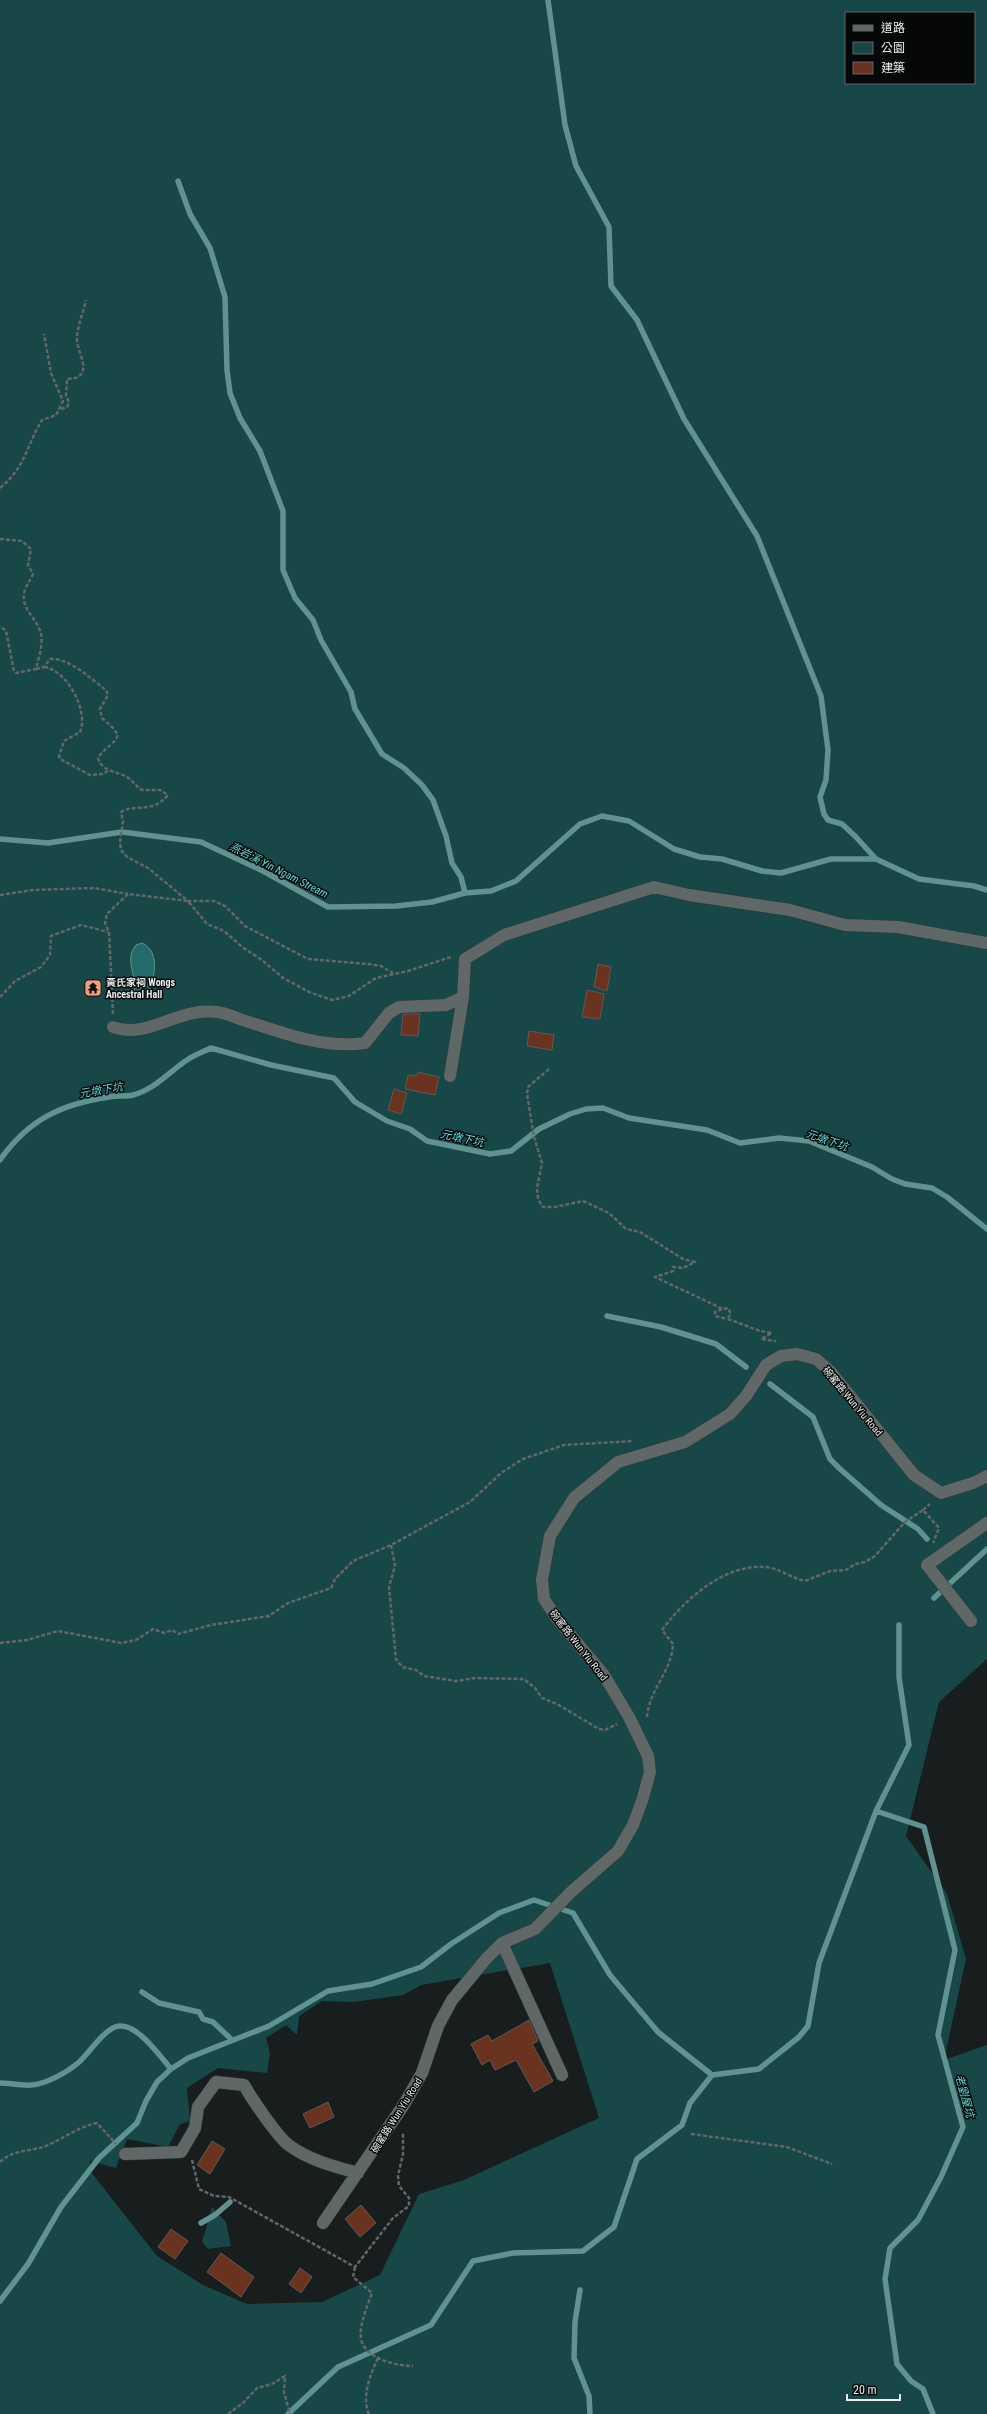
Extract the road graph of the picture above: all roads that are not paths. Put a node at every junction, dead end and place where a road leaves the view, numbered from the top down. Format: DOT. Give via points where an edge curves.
graph roads {
  1 [pos="987,943"];
  2 [pos="463,997"];
  3 [pos="113,1028"];
  4 [pos="450,1076"];
  5 [pos="987,1476"];
  6 [pos="987,1523"];
  7 [pos="971,1621"];
  8 [pos="502,1943"];
  9 [pos="562,2075"];
  10 [pos="125,2154"];
  11 [pos="358,2174"];
  12 [pos="323,2222"];
  1 -- 2 [label="street" via="898,927 845,925 790,910 689,895 654,887 504,935 465,959"];
  2 -- 3 [label="street" via="446,1005 399,1007 389,1013 365,1043 348,1046 299,1038 218,1012 194,1011 138,1031 125,1032"];
  2 -- 4 [label="street"];
  5 -- 8 [label="street, 碗窰路 Wun Yiu Road" via="973,1484 941,1493 922,1483 830,1371 816,1359 797,1354 781,1356 766,1365 746,1396 730,1414 685,1442 618,1462 574,1498 550,1536 542,1580 544,1599 558,1620 604,1675 648,1756 650,1772 633,1825 618,1851 571,1892 535,1929"];
  6 -- 7 [label="street" via="927,1565"];
  8 -- 9 [label="street"];
  8 -- 11 [label="street, 碗窰路 Wun Yiu Road" via="452,2000 438,2026 422,2073"];
  10 -- 11 [label="street" via="181,2152 195,2128 198,2107 216,2082 244,2085 253,2101 289,2146"];
  11 -- 12 [label="street, 碗窰路 Wun Yiu Road"];
}
